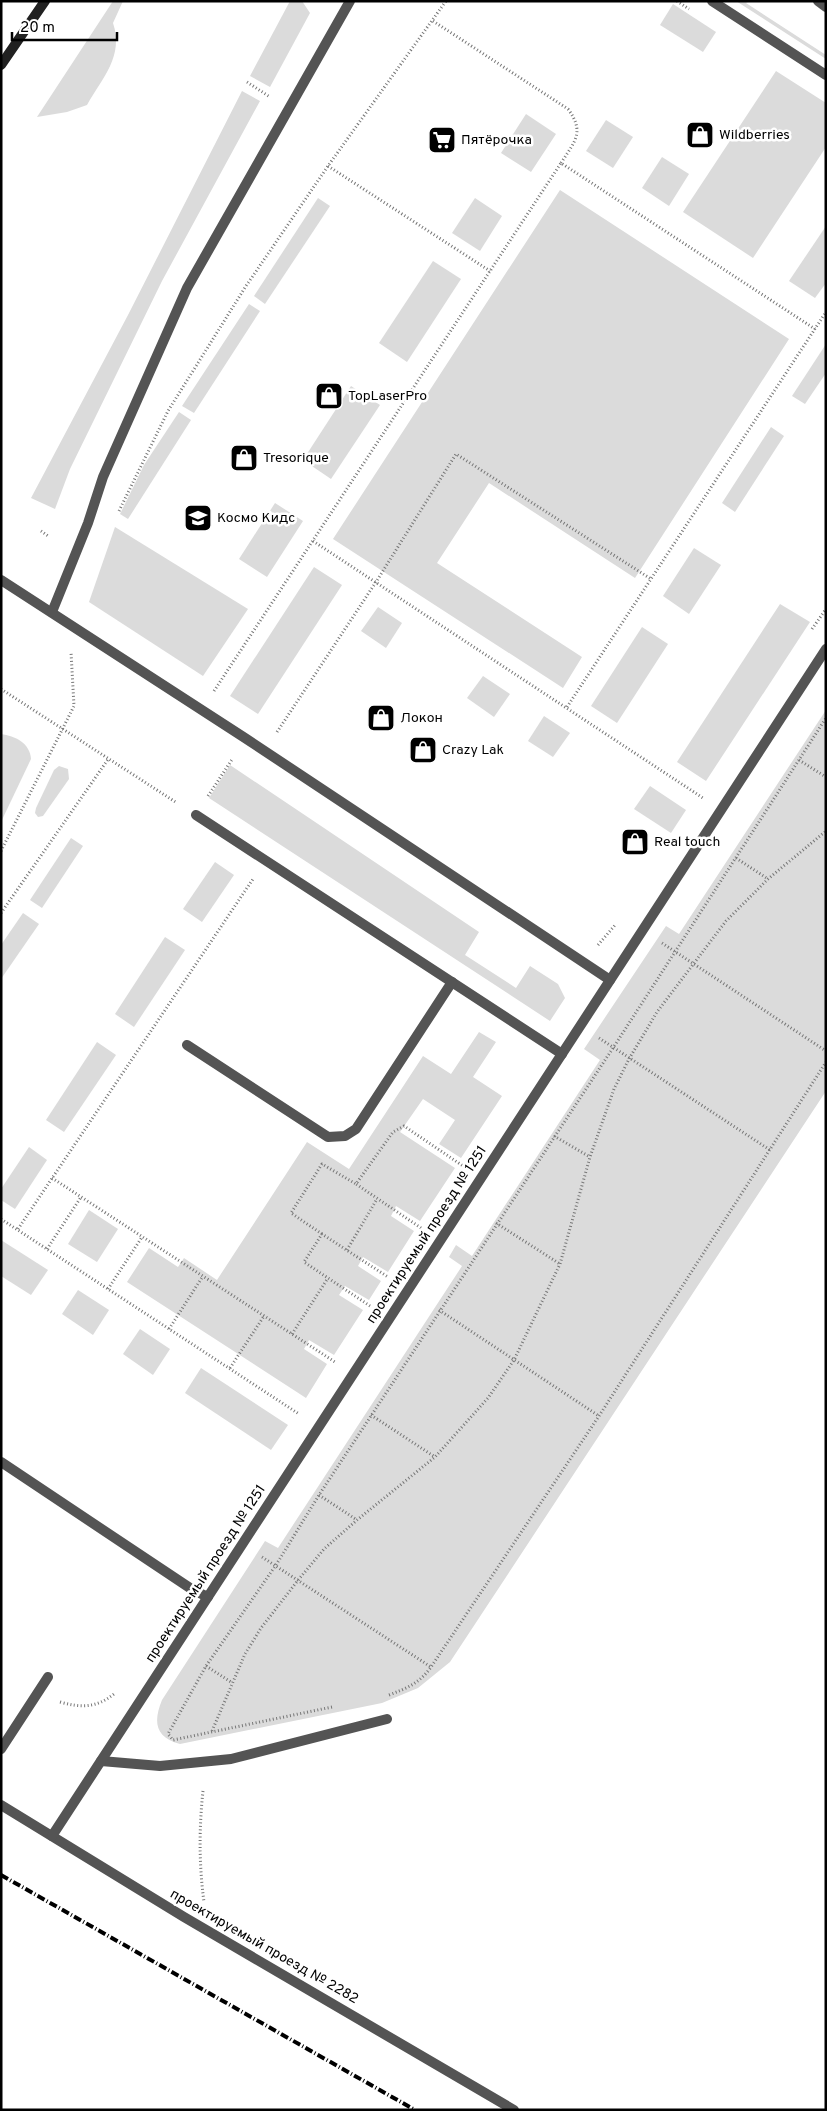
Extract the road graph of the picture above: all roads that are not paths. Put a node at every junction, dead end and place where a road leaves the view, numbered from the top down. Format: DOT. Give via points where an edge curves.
graph roads {
  1 [pos="45,1"];
  2 [pos="350,1"];
  3 [pos="712,1"];
  4 [pos="818,1"];
  5 [pos="826,6"];
  6 [pos="1,65"];
  7 [pos="826,76"];
  8 [pos="1,580"];
  9 [pos="52,612"];
  10 [pos="826,649"];
  11 [pos="196,815"];
  12 [pos="610,980"];
  13 [pos="452,982"];
  14 [pos="188,1045"];
  15 [pos="562,1054"];
  16 [pos="1,1462"];
  17 [pos="208,1597"];
  18 [pos="48,1677"];
  19 [pos="388,1719"];
  20 [pos="1,1749"];
  21 [pos="101,1761"];
  22 [pos="1,1805"];
  23 [pos="52,1836"];
  24 [pos="514,2110"];
  1 -- 6 [label="main road"];
  2 -- 9 [label="street" via="187,288 103,477"];
  3 -- 7 [label="street"];
  4 -- 5 [label="street"];
  8 -- 9 [label="street"];
  9 -- 12 [label="street"];
  10 -- 12 [label="street, проектируемый проезд № 1251"];
  11 -- 13 [label="street"];
  12 -- 15 [label="street, проектируемый проезд № 1251"];
  13 -- 14 [label="street" via="356,1129 345,1136 328,1137"];
  13 -- 15 [label="street"];
  15 -- 17 [label="street, проектируемый проезд № 1251"];
  16 -- 17 [label="street"];
  17 -- 21 [label="street, проектируемый проезд № 1251"];
  18 -- 20 [label="street"];
  19 -- 21 [label="street" via="231,1759 160,1766"];
  21 -- 23 [label="street, проектируемый проезд № 1251"];
  22 -- 23 [label="street, проектируемый проезд № 2282"];
  23 -- 24 [label="street, проектируемый проезд № 2282"];
}
